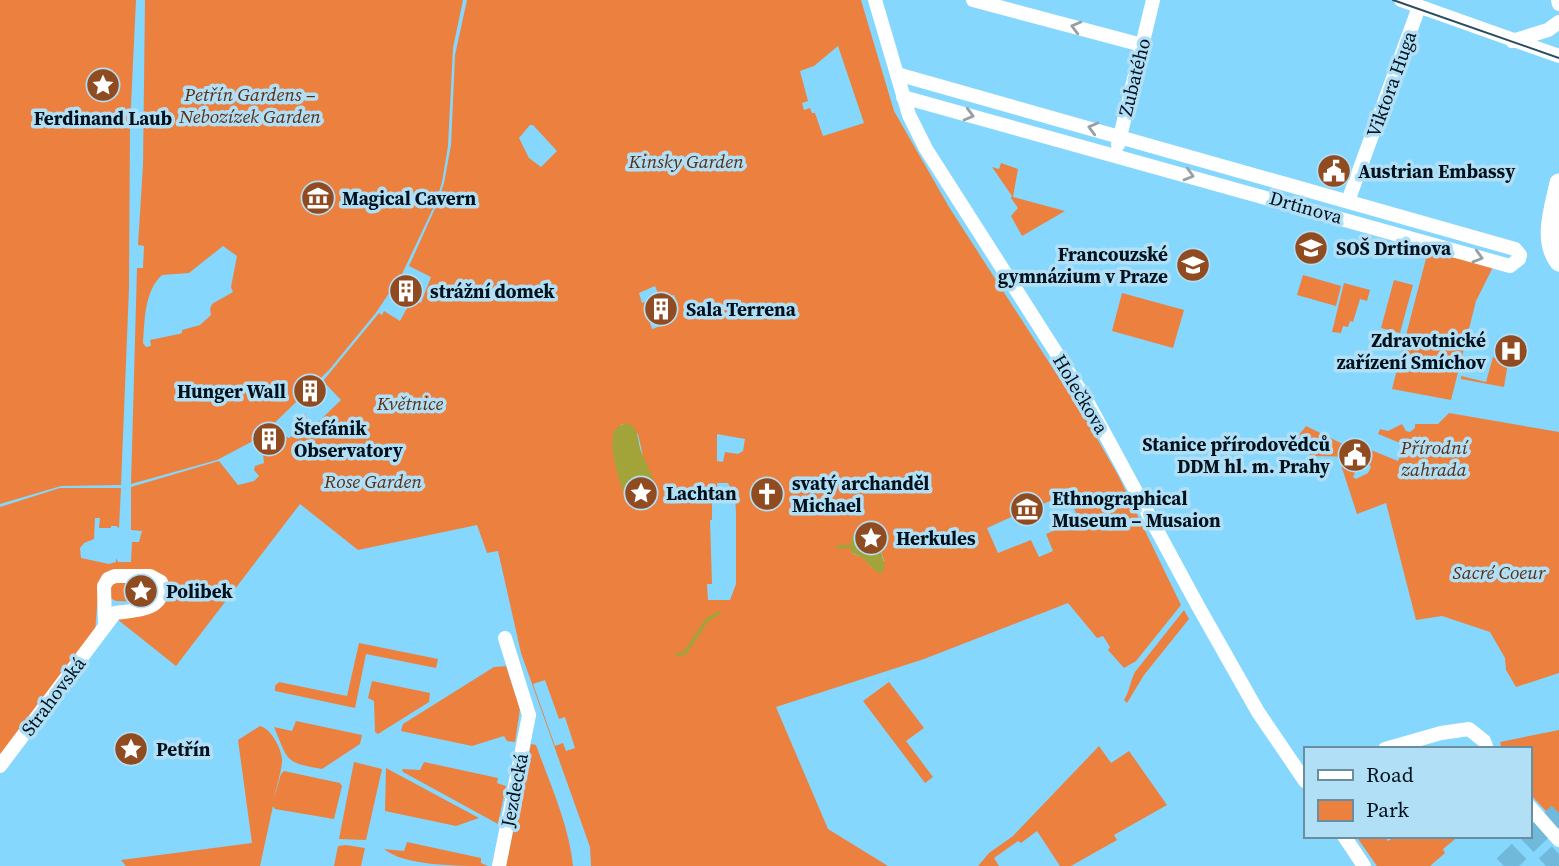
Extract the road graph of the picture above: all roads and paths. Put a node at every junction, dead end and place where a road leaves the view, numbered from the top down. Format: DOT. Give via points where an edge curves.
graph roads {
  1 [pos="875,0"];
  2 [pos="973,0"];
  3 [pos="1153,0"];
  4 [pos="1401,0"];
  5 [pos="1419,7"];
  6 [pos="1559,22"];
  7 [pos="1512,41"];
  8 [pos="1142,45"];
  9 [pos="1559,55"];
  10 [pos="897,74"];
  11 [pos="903,97"];
  12 [pos="1120,136"];
  13 [pos="1116,154"];
  14 [pos="1559,183"];
  15 [pos="1348,201"];
  16 [pos="1559,261"];
  17 [pos="105,625"];
  18 [pos="505,638"];
  19 [pos="1392,747"];
  20 [pos="1486,747"];
  21 [pos="0,766"];
  22 [pos="1304,775"];
  23 [pos="1531,808"];
  24 [pos="1345,838"];
  25 [pos="1559,839"];
  26 [pos="499,866"];
  27 [pos="1364,866"];
  1 -- 10 [label="street, Holečkova"];
  8 -- 2 [label="street, one-way"];
  3 -- 8 [label="street, Zubatého"];
  4 -- 5 [label="street"];
  5 -- 7 [label="street"];
  5 -- 15 [label="street, Viktora Huga"];
  6 -- 7 [label="street"];
  7 -- 9 [label="street"];
  8 -- 12 [label="street, Zubatého"];
  10 -- 11 [label="street, Holečkova"];
  12 -- 10 [label="street, Drtinova, one-way"];
  11 -- 13 [label="street, Drtinova, one-way"];
  11 -- 22 [label="street, Holečkova" via="926,149 1087,401 1251,700"];
  12 -- 13 [label="street, Zubatého"];
  12 -- 15 [label="street, Drtinova"];
  13 -- 15 [label="street, Drtinova, one-way" via="1510,266 1519,259 1515,249"];
  14 -- 16 [label="main road" via="1550,234"];
  17 -- 17 [label="street, Strahovská" via="115,613 155,605 161,599 161,582 150,576 108,579 103,594"];
  17 -- 21 [label="street, Strahovská"];
  18 -- 26 [label="street, Jezdecká" via="529,715"];
  19 -- 20 [label="street" via="1469,729"];
  23 -- 25 [label="street"];
  24 -- 27 [label="street"];
}
